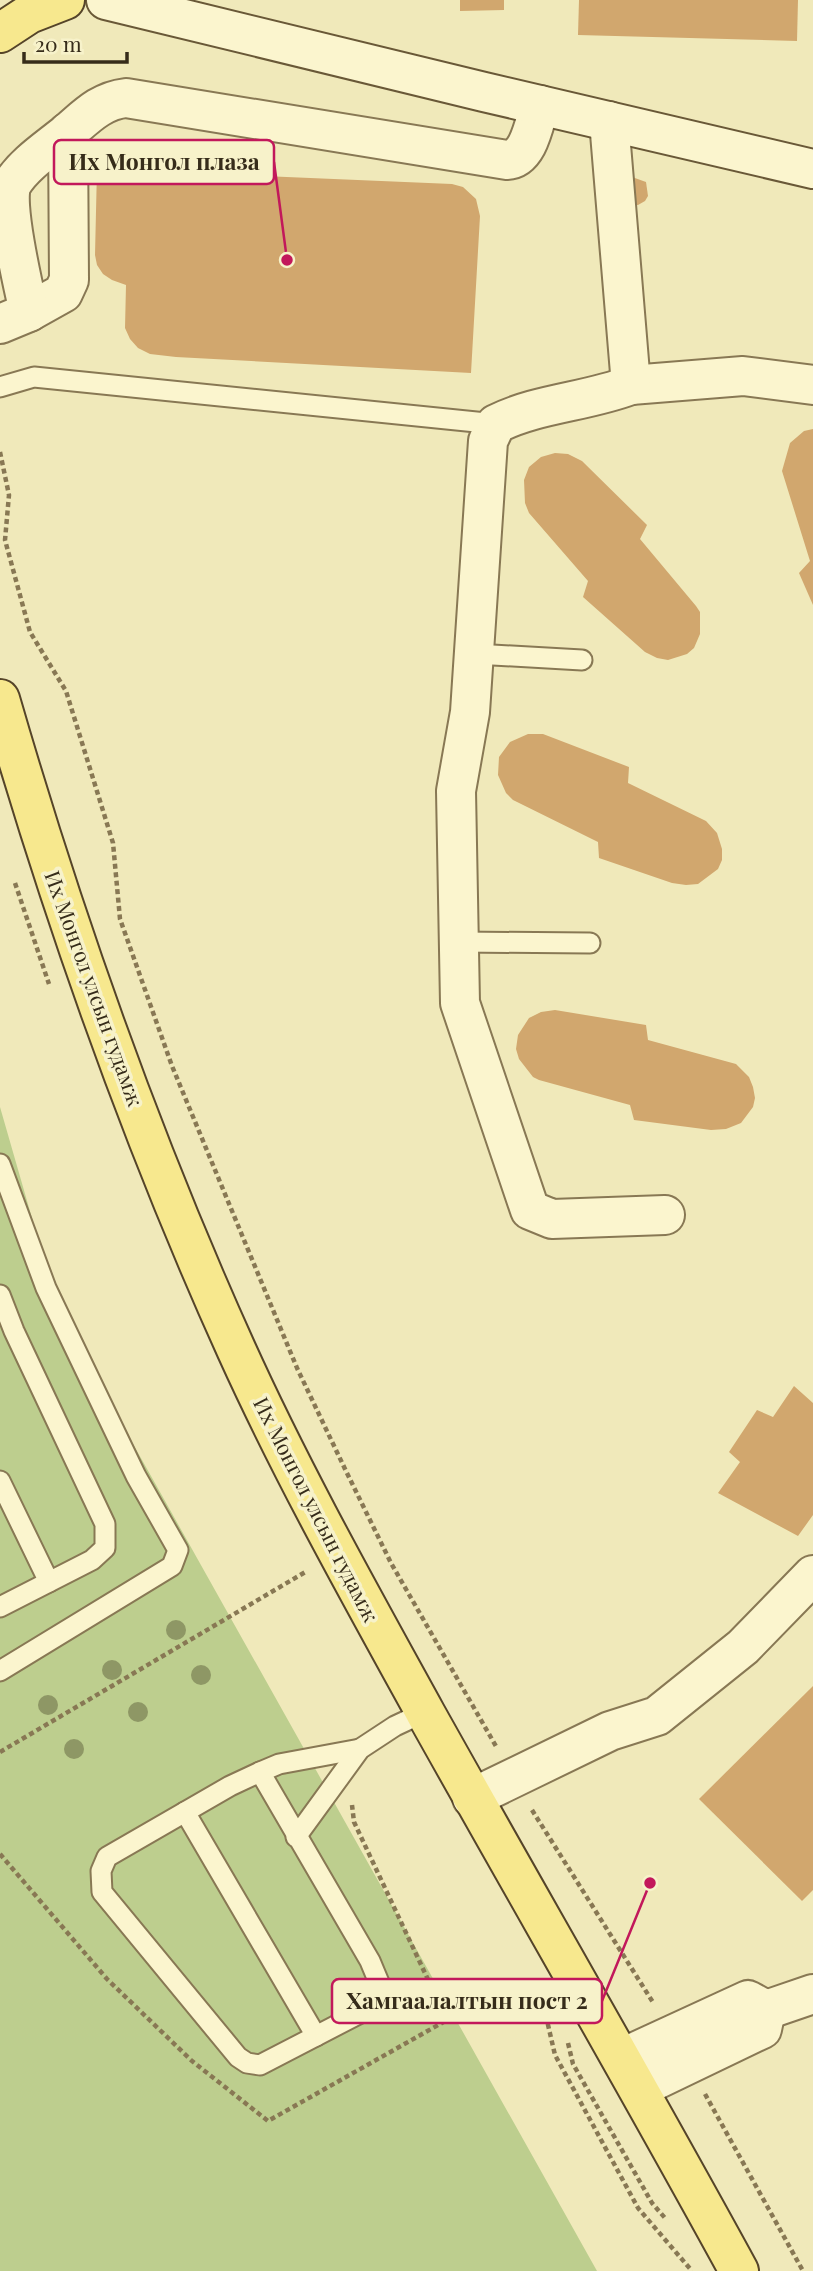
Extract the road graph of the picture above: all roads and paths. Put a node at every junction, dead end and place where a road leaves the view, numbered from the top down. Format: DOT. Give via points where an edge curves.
graph roads {
  1 [pos="65,0"];
  2 [pos="106,0"];
  3 [pos="0,33"];
  4 [pos="540,105"];
  5 [pos="609,121"];
  6 [pos="68,132"];
  7 [pos="813,169"];
  8 [pos="14,318"];
  9 [pos="631,384"];
  10 [pos="813,385"];
  11 [pos="0,387"];
  12 [pos="496,424"];
  13 [pos="0,452"];
  14 [pos="475,654"];
  15 [pos="582,660"];
  16 [pos="3,720"];
  17 [pos="459,942"];
  18 [pos="590,943"];
  19 [pos="0,1164"];
  20 [pos="665,1215"];
  21 [pos="0,1294"];
  22 [pos="0,1482"];
  23 [pos="310,1570"];
  24 [pos="813,1575"];
  25 [pos="49,1582"];
  26 [pos="0,1607"];
  27 [pos="0,1671"];
  28 [pos="425,1712"];
  29 [pos="360,1749"];
  30 [pos="0,1752"];
  31 [pos="260,1772"];
  32 [pos="514,1777"];
  33 [pos="472,1798"];
  34 [pos="185,1812"];
  35 [pos="296,1837"];
  36 [pos="813,1994"];
  37 [pos="316,2036"];
  38 [pos="681,2049"];
  39 [pos="630,2073"];
  40 [pos="739,2271"];
  41 [pos="803,2271"];
  1 -- 3 [label="main road" via="29,14"];
  2 -- 4 [label="street"];
  4 -- 5 [label="street"];
  4 -- 6 [label="street" via="525,149 513,160 126,98 98,106"];
  5 -- 7 [label="street"];
  5 -- 9 [label="street"];
  6 -- 8 [label="street" via="31,163 8,193"];
  6 -- 8 [label="street" via="69,279 63,293"];
  9 -- 10 [label="street" via="743,376"];
  9 -- 12 [label="street" via="603,396 515,414"];
  11 -- 12 [label="lane" via="34,377"];
  12 -- 14 [label="street" via="488,442"];
  13 -- 32 [label="path" via="9,495 5,540 30,632 66,691 113,844 120,919 173,1066 297,1368 345,1469 391,1563"];
  14 -- 15 [label="lane"];
  14 -- 17 [label="street" via="471,712 456,791"];
  16 -- 28 [label="main road, Их Монгол улсын гудамж" via="90,983 237,1350"];
  17 -- 18 [label="lane"];
  17 -- 20 [label="street" via="460,1003 530,1210 552,1219"];
  19 -- 27 [label="lane" via="46,1288 136,1476 178,1550 172,1566"];
  21 -- 25 [label="lane" via="105,1524 105,1548 92,1560"];
  22 -- 25 [label="lane"];
  23 -- 30 [label="path"];
  24 -- 32 [label="street" via="743,1647 657,1716 610,1731"];
  25 -- 26 [label="lane"];
  28 -- 29 [label="lane"];
  28 -- 33 [label="main road, Их Монгол улсын гудамж"];
  29 -- 31 [label="lane" via="279,1764"];
  29 -- 35 [label="lane"];
  31 -- 34 [label="lane"];
  31 -- 35 [label="lane"];
  32 -- 33 [label="street"];
  32 -- 38 [label="path"];
  33 -- 39 [label="main road, Их Монгол улсын гудамж"];
  34 -- 37 [label="lane"];
  34 -- 37 [label="lane" via="107,1857 101,1871 102,1892 238,2057 260,2065"];
  35 -- 37 [label="lane" via="380,1985 372,2007"];
  36 -- 38 [label="street" via="766,2010 748,2000"];
  38 -- 39 [label="street"];
  38 -- 41 [label="path"];
  39 -- 40 [label="main road, Их Монгол улсын гудамж"];
}
